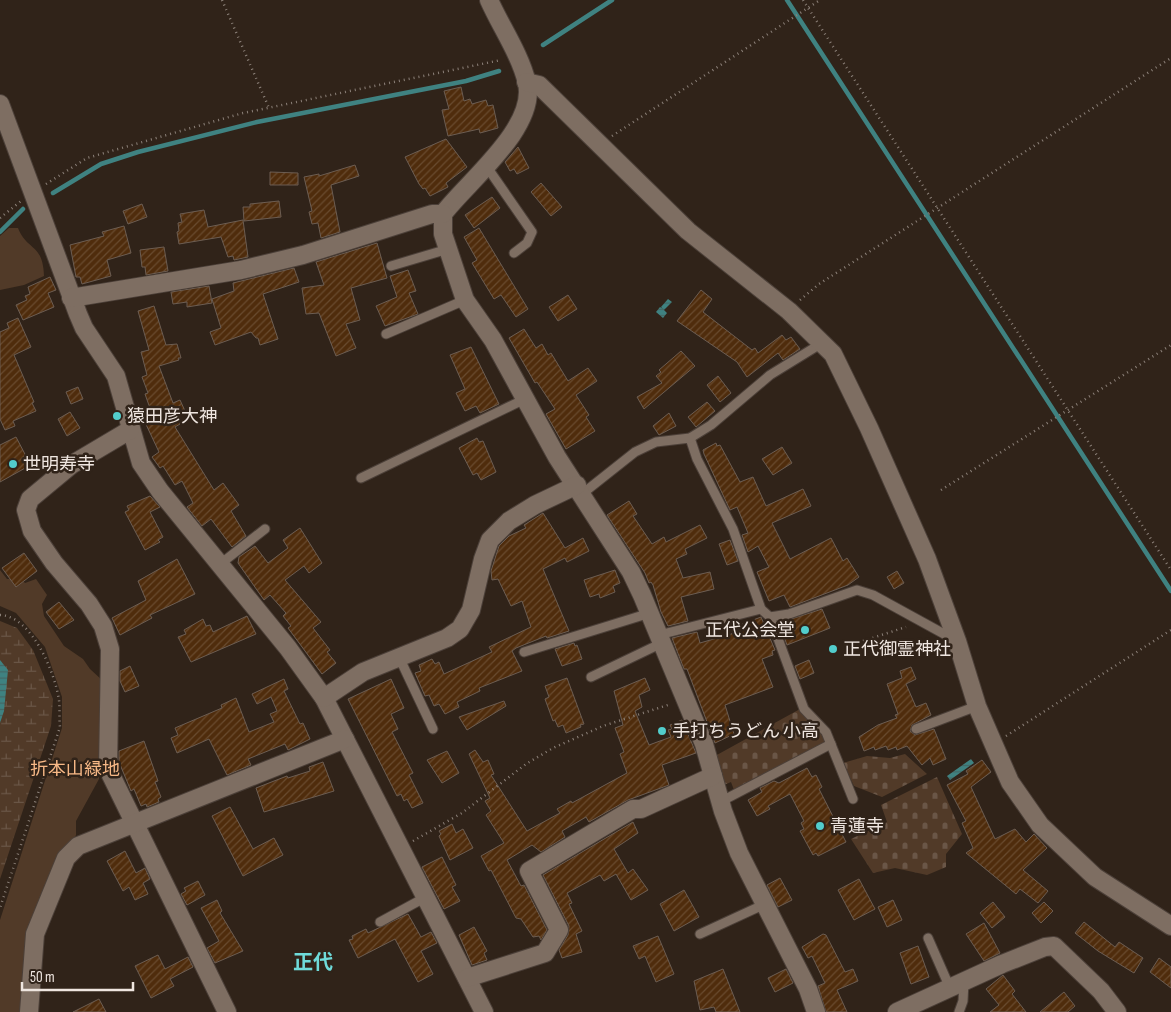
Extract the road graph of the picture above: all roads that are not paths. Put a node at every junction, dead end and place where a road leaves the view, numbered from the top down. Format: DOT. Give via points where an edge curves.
graph roads {
  1 [pos="489,0"];
  2 [pos="526,82"];
  3 [pos="0,104"];
  4 [pos="488,167"];
  5 [pos="443,214"];
  6 [pos="448,249"];
  7 [pos="514,253"];
  8 [pos="391,266"];
  9 [pos="71,298"];
  10 [pos="465,300"];
  11 [pos="386,334"];
  12 [pos="822,343"];
  13 [pos="525,399"];
  14 [pos="130,430"];
  15 [pos="690,438"];
  16 [pos="361,478"];
  17 [pos="579,490"];
  18 [pos="265,529"];
  19 [pos="219,564"];
  20 [pos="761,609"];
  21 [pos="650,613"];
  22 [pos="770,616"];
  23 [pos="661,639"];
  24 [pos="957,641"];
  25 [pos="524,652"];
  26 [pos="399,657"];
  27 [pos="591,677"];
  28 [pos="324,698"];
  29 [pos="977,706"];
  30 [pos="433,729"];
  31 [pos="916,729"];
  32 [pos="345,739"];
  33 [pos="831,744"];
  34 [pos="714,776"];
  35 [pos="853,799"];
  36 [pos="720,802"];
  37 [pos="133,823"];
  38 [pos="426,897"];
  39 [pos="765,904"];
  40 [pos="380,922"];
  41 [pos="1171,926"];
  42 [pos="700,934"];
  43 [pos="928,938"];
  44 [pos="467,978"];
  45 [pos="957,985"];
  46 [pos="29,992"];
  47 [pos="29,1012"];
  48 [pos="40,1012"];
  49 [pos="227,1012"];
  50 [pos="484,1012"];
  51 [pos="816,1012"];
  52 [pos="897,1012"];
  53 [pos="959,1012"];
  54 [pos="1117,1012"];
  1 -- 2 [label="street" via="518,57"];
  2 -- 4 [label="street" via="524,114"];
  2 -- 12 [label="street" via="539,85 688,231 789,312"];
  3 -- 9 [label="street"];
  4 -- 5 [label="street"];
  4 -- 7 [label="lane" via="532,232 527,243"];
  5 -- 6 [label="street" via="443,234"];
  5 -- 9 [label="street" via="432,214 303,255 241,270"];
  6 -- 8 [label="lane"];
  6 -- 10 [label="street"];
  9 -- 14 [label="street" via="84,328 116,376"];
  10 -- 11 [label="lane"];
  10 -- 13 [label="street" via="493,340"];
  12 -- 15 [label="lane" via="770,375 711,425"];
  12 -- 24 [label="street" via="833,354 873,437 927,559"];
  13 -- 16 [label="lane"];
  13 -- 17 [label="street"];
  14 -- 19 [label="street" via="141,463 160,492"];
  14 -- 37 [label="street" via="71,465 30,499 26,510 32,531 103,626 110,649 108,769"];
  15 -- 17 [label="lane" via="656,442 635,452"];
  15 -- 20 [label="lane" via="697,459 733,529"];
  17 -- 21 [label="street" via="631,572"];
  17 -- 26 [label="street" via="535,505 509,521 490,540 471,610 460,629 447,638"];
  18 -- 19 [label="lane"];
  19 -- 28 [label="street" via="288,648"];
  20 -- 22 [label="lane"];
  20 -- 23 [label="lane"];
  21 -- 23 [label="street"];
  21 -- 25 [label="lane"];
  22 -- 24 [label="lane" via="789,614 856,590 873,595"];
  22 -- 33 [label="lane" via="804,709 826,732"];
  23 -- 27 [label="lane"];
  23 -- 34 [label="street"];
  24 -- 29 [label="street"];
  26 -- 28 [label="street" via="363,672"];
  26 -- 30 [label="lane"];
  28 -- 32 [label="street"];
  29 -- 31 [label="lane"];
  29 -- 41 [label="street" via="1010,782 1040,826 1096,877"];
  32 -- 37 [label="street"];
  32 -- 38 [label="street"];
  33 -- 35 [label="lane"];
  33 -- 36 [label="lane"];
  34 -- 36 [label="street"];
  34 -- 44 [label="street" via="642,809 633,809 529,871 559,930 545,953"];
  36 -- 39 [label="street" via="739,853"];
  37 -- 46 [label="street" via="78,846 66,858 35,934"];
  37 -- 49 [label="street"];
  38 -- 40 [label="lane"];
  38 -- 44 [label="street"];
  39 -- 42 [label="lane"];
  39 -- 51 [label="street"];
  43 -- 45 [label="lane"];
  44 -- 50 [label="street"];
  45 -- 52 [label="street"];
  45 -- 53 [label="lane" via="963,1001"];
  45 -- 54 [label="street" via="1054,946 1101,991"];
  46 -- 47 [label="street"];
  46 -- 48 [label="street"];
}
